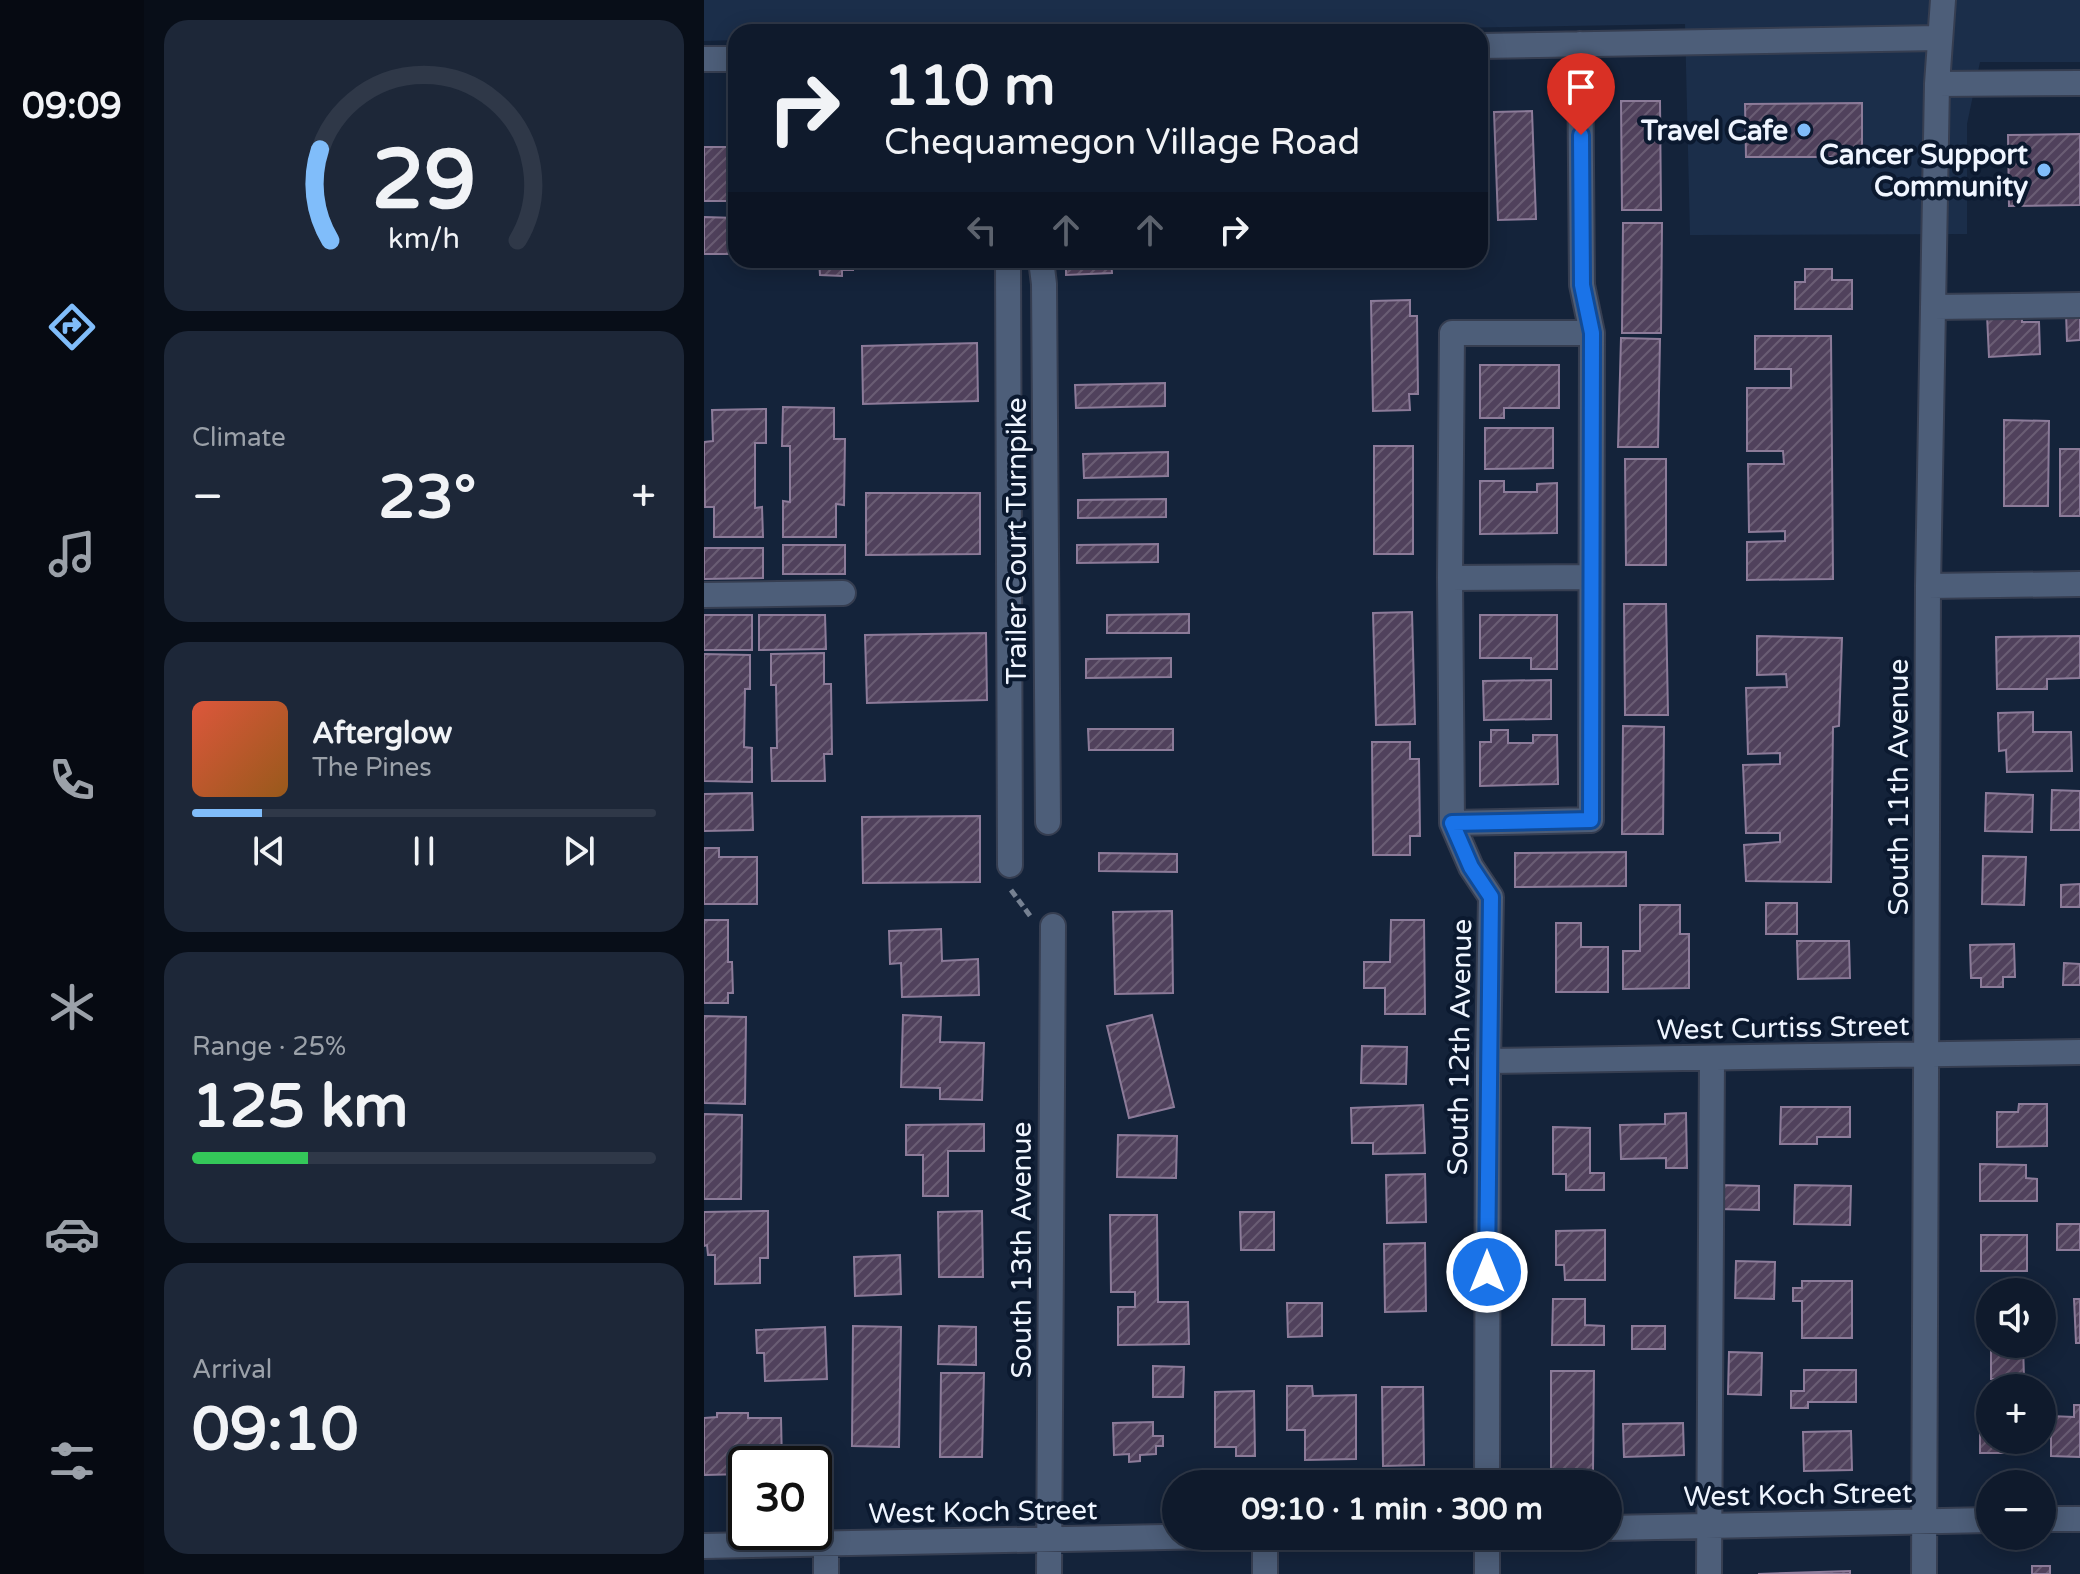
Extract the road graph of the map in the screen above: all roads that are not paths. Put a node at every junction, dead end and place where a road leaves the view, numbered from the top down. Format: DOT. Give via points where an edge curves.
graph roads {
  1 [pos="1943,0"];
  2 [pos="1939,38"];
  3 [pos="1580,44"];
  4 [pos="1488,46"];
  5 [pos="704,59"];
  6 [pos="728,59"];
  7 [pos="2080,83"];
  8 [pos="1937,84"];
  9 [pos="1008,268"];
  10 [pos="1042,268"];
  11 [pos="2080,305"];
  12 [pos="1934,307"];
  13 [pos="1592,333"];
  14 [pos="1589,577"];
  15 [pos="1450,578"];
  16 [pos="2080,584"];
  17 [pos="1928,586"];
  18 [pos="843,593"];
  19 [pos="704,595"];
  20 [pos="1048,822"];
  21 [pos="1452,823"];
  22 [pos="1010,865"];
  23 [pos="1053,926"];
  24 [pos="2080,1052"];
  25 [pos="1928,1054"];
  26 [pos="1712,1058"];
  27 [pos="1488,1061"];
  28 [pos="1487,1470"];
  29 [pos="2056,1519"];
  30 [pos="2080,1519"];
  31 [pos="1976,1520"];
  32 [pos="1924,1522"];
  33 [pos="1710,1526"];
  34 [pos="1622,1528"];
  35 [pos="1162,1537"];
  36 [pos="1050,1539"];
  37 [pos="832,1544"];
  38 [pos="704,1546"];
  39 [pos="728,1546"];
  40 [pos="826,1550"];
  41 [pos="1265,1550"];
  42 [pos="1487,1550"];
  43 [pos="826,1574"];
  44 [pos="1049,1574"];
  45 [pos="1265,1574"];
  46 [pos="1487,1574"];
  47 [pos="1709,1574"];
  48 [pos="1924,1574"];
  1 -- 2 [label="street, South 11th Avenue"];
  2 -- 3 [label="street"];
  2 -- 8 [label="street, South 11th Avenue"];
  3 -- 4 [label="street"];
  3 -- 13 [label="street" via="1582,285"];
  5 -- 6 [label="street"];
  7 -- 8 [label="street"];
  8 -- 12 [label="street, South 11th Avenue"];
  9 -- 22 [label="street"];
  10 -- 20 [label="street, Trailer Court Turnpike"];
  11 -- 12 [label="street"];
  12 -- 17 [label="street, South 11th Avenue"];
  13 -- 14 [label="street"];
  13 -- 15 [label="street, South 12th Avenue" via="1452,333"];
  14 -- 15 [label="street"];
  14 -- 21 [label="street" via="1591,820"];
  15 -- 21 [label="street, South 12th Avenue"];
  16 -- 17 [label="street"];
  17 -- 25 [label="street, South 11th Avenue"];
  18 -- 19 [label="street"];
  21 -- 27 [label="street, South 12th Avenue" via="1491,897"];
  23 -- 36 [label="street, South 13th Avenue"];
  24 -- 25 [label="street, West Curtiss Street"];
  25 -- 26 [label="street, West Curtiss Street"];
  25 -- 32 [label="street, South 11th Avenue"];
  26 -- 27 [label="street, West Curtiss Street"];
  26 -- 33 [label="street"];
  27 -- 28 [label="street, South 12th Avenue"];
  29 -- 30 [label="street"];
  31 -- 32 [label="street, West Koch Street"];
  32 -- 33 [label="street, West Koch Street"];
  32 -- 48 [label="street, South 11th Avenue"];
  33 -- 34 [label="street, West Koch Street"];
  33 -- 47 [label="street"];
  35 -- 36 [label="street, West Koch Street"];
  36 -- 37 [label="street, West Koch Street"];
  36 -- 44 [label="street, South 13th Avenue"];
  38 -- 39 [label="street, West Koch Street"];
  40 -- 43 [label="street"];
  41 -- 45 [label="street"];
  42 -- 46 [label="street"];
}
